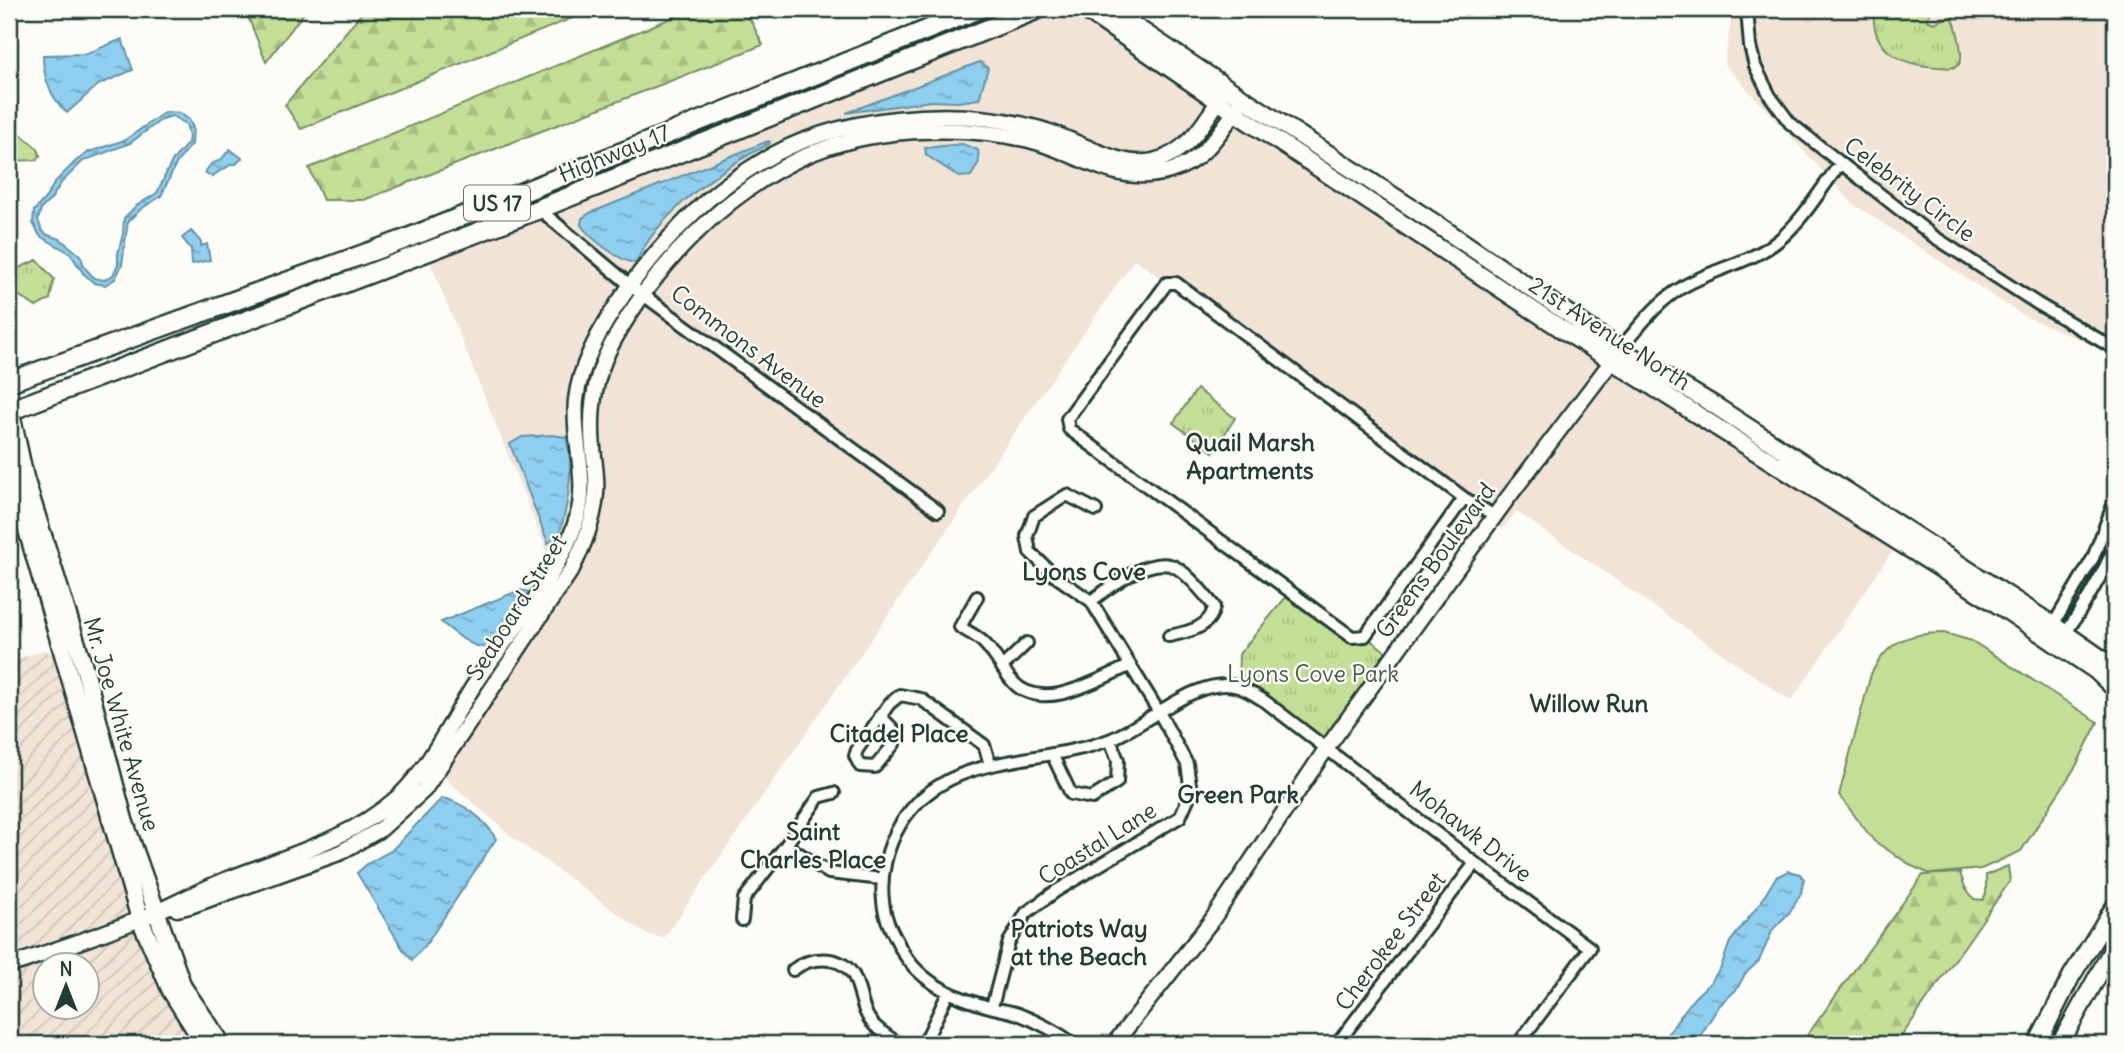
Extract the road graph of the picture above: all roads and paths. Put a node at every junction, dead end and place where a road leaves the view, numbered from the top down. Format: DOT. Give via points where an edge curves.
graph roads {
  1 [pos="979,9"];
  2 [pos="1038,9"];
  3 [pos="1084,9"];
  4 [pos="1109,9"];
  5 [pos="1132,9"];
  6 [pos="1747,9"];
  7 [pos="1134,26"];
  8 [pos="1222,94"];
  9 [pos="1239,106"];
  10 [pos="1840,164"];
  11 [pos="539,209"];
  12 [pos="637,290"];
  13 [pos="2115,349"];
  14 [pos="1616,355"];
  15 [pos="9,382"];
  16 [pos="9,408"];
  17 [pos="9,468"];
  18 [pos="1464,498"];
  19 [pos="2115,500"];
  20 [pos="938,510"];
  21 [pos="1096,510"];
  22 [pos="1495,516"];
  23 [pos="24,524"];
  24 [pos="2115,545"];
  25 [pos="977,597"];
  26 [pos="1091,601"];
  27 [pos="2057,633"];
  28 [pos="1169,636"];
  29 [pos="1027,643"];
  30 [pos="1129,666"];
  31 [pos="1002,667"];
  32 [pos="2115,668"];
  33 [pos="2115,689"];
  34 [pos="1160,713"];
  35 [pos="880,716"];
  36 [pos="1110,740"];
  37 [pos="1326,749"];
  38 [pos="1052,754"];
  39 [pos="990,764"];
  40 [pos="834,793"];
  41 [pos="786,845"];
  42 [pos="1475,863"];
  43 [pos="882,879"];
  44 [pos="2115,905"];
  45 [pos="155,912"];
  46 [pos="140,919"];
  47 [pos="742,920"];
  48 [pos="2115,944"];
  49 [pos="9,966"];
  50 [pos="793,970"];
  51 [pos="948,993"];
  52 [pos="992,1007"];
  53 [pos="204,1044"];
  54 [pos="222,1044"];
  55 [pos="899,1044"];
  56 [pos="924,1044"];
  57 [pos="1074,1044"];
  58 [pos="1114,1044"];
  59 [pos="1338,1044"];
  60 [pos="1518,1044"];
  61 [pos="2039,1044"];
  62 [pos="2060,1044"];
  1 -- 15 [label="highway, Highway 17 / US 17" via="403,240"];
  2 -- 11 [label="highway, Highway 17 / US 17"];
  3 -- 8 [label="main road, 21st Avenue North"];
  4 -- 7 [label="main road, 21st Avenue North"];
  5 -- 7 [label="main road"];
  6 -- 10 [label="street, Celebrity Circle" via="1752,56 1770,96 1790,123"];
  7 -- 8 [label="main road, 21st Avenue North"];
  8 -- 9 [label="main road, 21st Avenue North"];
  8 -- 12 [label="street, Seaboard Street" via="1182,149 1137,163 1123,162 1042,129 963,117 872,122 797,145 763,161 712,196 672,235"];
  9 -- 12 [label="street, Seaboard Street" via="1219,137 1188,165 1147,176 1114,173 1031,141 958,130 921,130 834,146 800,158 745,191"];
  9 -- 14 [label="main road, 21st Avenue North"];
  10 -- 13 [label="street, Celebrity Circle" via="1933,236"];
  10 -- 14 [label="street, Greens Boulevard" via="1778,241 1682,287 1649,314"];
  11 -- 12 [label="street, Commons Avenue"];
  11 -- 16 [label="highway, Highway 17 / US 17"];
  12 -- 20 [label="street, Commons Avenue"];
  12 -- 45 [label="street, Seaboard Street" via="609,316 577,387 575,438 582,493 566,548 401,794 339,836"];
  14 -- 22 [label="street, Greens Boulevard"];
  14 -- 27 [label="main road, 21st Avenue North"];
  16 -- 23 [label="main road, Mr. Joe White Avenue" via="25,478"];
  17 -- 23 [label="main road, Mr. Joe White Avenue"];
  18 -- 18 [label="street" via="1176,284 1167,284 1067,419 1069,429 1352,637 1365,636"];
  18 -- 22 [label="street"];
  19 -- 27 [label="street"];
  21 -- 26 [label="street" via="1067,495 1034,516 1027,536 1030,552"];
  22 -- 37 [label="street, Greens Boulevard"];
  23 -- 45 [label="main road, Mr. Joe White Avenue" via="85,670 124,820"];
  23 -- 46 [label="main road, Mr. Joe White Avenue"];
  24 -- 27 [label="street" via="2100,578"];
  25 -- 31 [label="street" via="960,627 983,642"];
  26 -- 28 [label="street" via="1121,579 1153,565 1172,565 1214,606 1212,616 1202,625"];
  26 -- 30 [label="street, Coastal Lane"];
  27 -- 32 [label="main road, 21st Avenue North"];
  27 -- 33 [label="main road, 21st Avenue North"];
  29 -- 31 [label="street"];
  30 -- 31 [label="street" via="1052,696 1024,691"];
  30 -- 34 [label="street, Coastal Lane"];
  34 -- 36 [label="street"];
  34 -- 37 [label="street" via="1196,690 1238,686"];
  34 -- 52 [label="street, Coastal Lane" via="1187,764 1191,792 1180,817 1026,913 1009,942"];
  35 -- 35 [label="street" via="893,729 894,744 875,767 860,766 857,750"];
  35 -- 39 [label="street" via="900,695 921,699 984,745"];
  36 -- 38 [label="street"];
  36 -- 38 [label="street" via="1118,760 1117,782 1091,798 1071,794"];
  37 -- 42 [label="street, Mohawk Drive"];
  37 -- 58 [label="street, Greens Boulevard" via="1212,920"];
  38 -- 39 [label="street"];
  39 -- 43 [label="street" via="951,778 918,800 891,840"];
  40 -- 41 [label="street" via="819,797"];
  41 -- 43 [label="street" via="829,873"];
  41 -- 47 [label="street" via="744,899"];
  42 -- 59 [label="street, Cherokee Street"];
  42 -- 60 [label="street, Mohawk Drive" via="1590,948"];
  43 -- 51 [label="street" via="887,921 902,953 919,975"];
  44 -- 61 [label="main road" via="2072,975"];
  45 -- 46 [label="street, Seaboard Street"];
  45 -- 54 [label="main road, Mr. Joe White Avenue" via="183,987"];
  46 -- 49 [label="street, Seaboard Street"];
  46 -- 53 [label="main road, Mr. Joe White Avenue" via="171,991"];
  48 -- 62 [label="main road"];
  50 -- 55 [label="street" via="813,960 837,962 852,973 873,1025"];
  51 -- 52 [label="street"];
  51 -- 56 [label="street"];
  52 -- 57 [label="street" via="1055,1030"];
}
